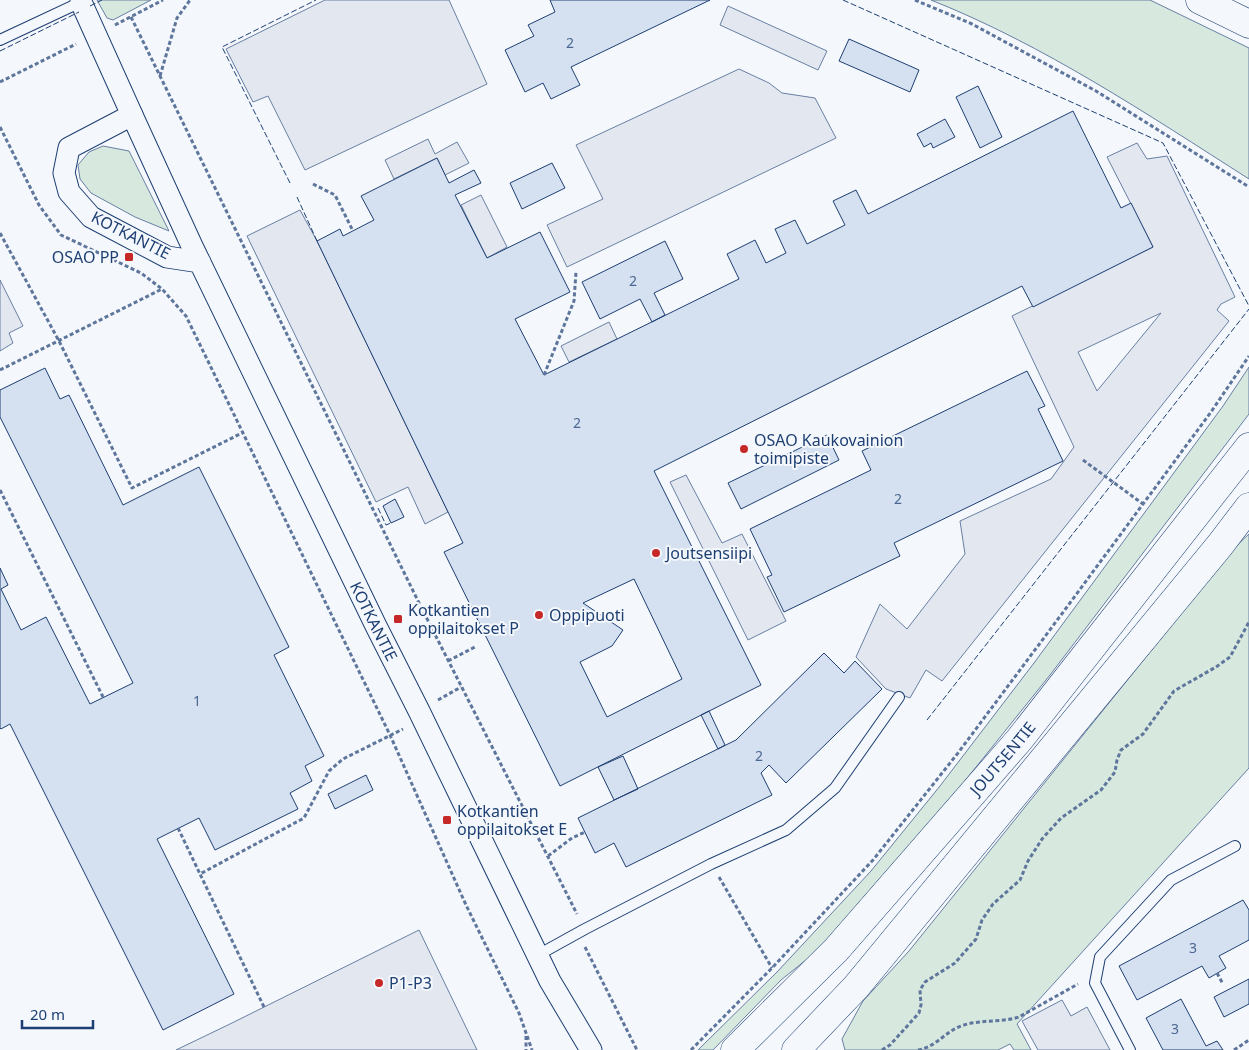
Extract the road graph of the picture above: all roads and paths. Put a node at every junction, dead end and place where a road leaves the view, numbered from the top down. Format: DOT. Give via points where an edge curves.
graph roads {
  1 [pos="190,0"];
  2 [pos="915,0"];
  3 [pos="1200,0"];
  4 [pos="81,2"];
  5 [pos="131,17"];
  6 [pos="1249,24"];
  7 [pos="0,40"];
  8 [pos="160,76"];
  9 [pos="132,115"];
  10 [pos="0,127"];
  11 [pos="313,184"];
  12 [pos="1249,187"];
  13 [pos="353,231"];
  14 [pos="0,233"];
  15 [pos="200,262"];
  16 [pos="576,272"];
  17 [pos="162,289"];
  18 [pos="59,341"];
  19 [pos="1249,356"];
  20 [pos="0,370"];
  21 [pos="544,375"];
  22 [pos="242,433"];
  23 [pos="1249,447"];
  24 [pos="1083,460"];
  25 [pos="0,490"];
  26 [pos="1142,504"];
  27 [pos="1249,507"];
  28 [pos="1249,622"];
  29 [pos="480,624"];
  30 [pos="466,631"];
  31 [pos="475,647"];
  32 [pos="448,661"];
  33 [pos="461,687"];
  34 [pos="103,697"];
  35 [pos="899,697"];
  36 [pos="419,711"];
  37 [pos="390,735"];
  38 [pos="178,828"];
  39 [pos="585,832"];
  40 [pos="1235,846"];
  41 [pos="548,856"];
  42 [pos="712,864"];
  43 [pos="200,874"];
  44 [pos="585,929"];
  45 [pos="538,955"];
  46 [pos="772,968"];
  47 [pos="1217,973"];
  48 [pos="550,981"];
  49 [pos="1081,983"];
  50 [pos="1223,984"];
  51 [pos="264,1007"];
  52 [pos="526,1032"];
  53 [pos="1249,1040"];
  54 [pos="526,1050"];
  55 [pos="532,1050"];
  56 [pos="573,1050"];
  57 [pos="591,1050"];
  58 [pos="637,1050"];
  59 [pos="691,1050"];
  60 [pos="735,1050"];
  61 [pos="796,1050"];
  62 [pos="882,1050"];
  63 [pos="918,1050"];
  64 [pos="1130,1050"];
  65 [pos="1234,1050"];
  1 -- 8 [label="path" via="177,18"];
  2 -- 12 [label="path" via="972,24 1096,91"];
  3 -- 6 [label="main road"];
  4 -- 7 [label="lane"];
  4 -- 9 [label="street, KOTKANTIE"];
  5 -- 8 [label="path"];
  8 -- 32 [label="path"];
  9 -- 15 [label="street, KOTKANTIE"];
  9 -- 15 [label="street, KOTKANTIE" via="69,148 64,173 69,192 91,217 167,257"];
  10 -- 17 [label="path" via="39,205 61,234 141,273"];
  11 -- 13 [label="path" via="335,195"];
  14 -- 18 [label="path"];
  15 -- 36 [label="street, KOTKANTIE"];
  16 -- 21 [label="path" via="574,301"];
  17 -- 18 [label="path"];
  17 -- 22 [label="path" via="186,316"];
  18 -- 20 [label="path"];
  18 -- 22 [label="path" via="132,488"];
  19 -- 26 [label="path"];
  22 -- 37 [label="path"];
  23 -- 60 [label="main road, JOUTSENTIE" via="1019,740 836,950"];
  24 -- 26 [label="path"];
  25 -- 34 [label="path"];
  26 -- 46 [label="path" via="958,753 879,852"];
  27 -- 61 [label="main road, JOUTSENTIE" via="856,987"];
  28 -- 62 [label="path" via="1230,657 1174,691 1143,734 1122,750 1115,772 1101,790 1060,818 1042,839 1020,880 993,904 982,920 976,939 955,963 925,982 920,990 919,1013"];
  29 -- 30 [label="path"];
  31 -- 32 [label="path"];
  32 -- 33 [label="path"];
  33 -- 36 [label="path"];
  33 -- 41 [label="path"];
  35 -- 42 [label="lane" via="835,788 786,830"];
  36 -- 37 [label="path" via="407,727"];
  36 -- 45 [label="street, KOTKANTIE"];
  37 -- 43 [label="path" via="343,759 329,771 304,818"];
  37 -- 52 [label="path"];
  38 -- 43 [label="path"];
  39 -- 41 [label="path"];
  40 -- 64 [label="lane" via="1171,880 1100,957 1096,983"];
  41 -- 44 [label="path"];
  42 -- 44 [label="lane"];
  42 -- 46 [label="path"];
  43 -- 51 [label="path"];
  44 -- 45 [label="lane"];
  44 -- 58 [label="path" via="581,940"];
  45 -- 48 [label="street, KOTKANTIE"];
  46 -- 59 [label="path"];
  47 -- 50 [label="path"];
  48 -- 56 [label="street, KOTKANTIE"];
  48 -- 57 [label="street, KOTKANTIE"];
  49 -- 63 [label="path" via="1019,1016 960,1026 925,1049"];
  52 -- 54 [label="path"];
  52 -- 55 [label="path"];
  53 -- 65 [label="path"];
}
